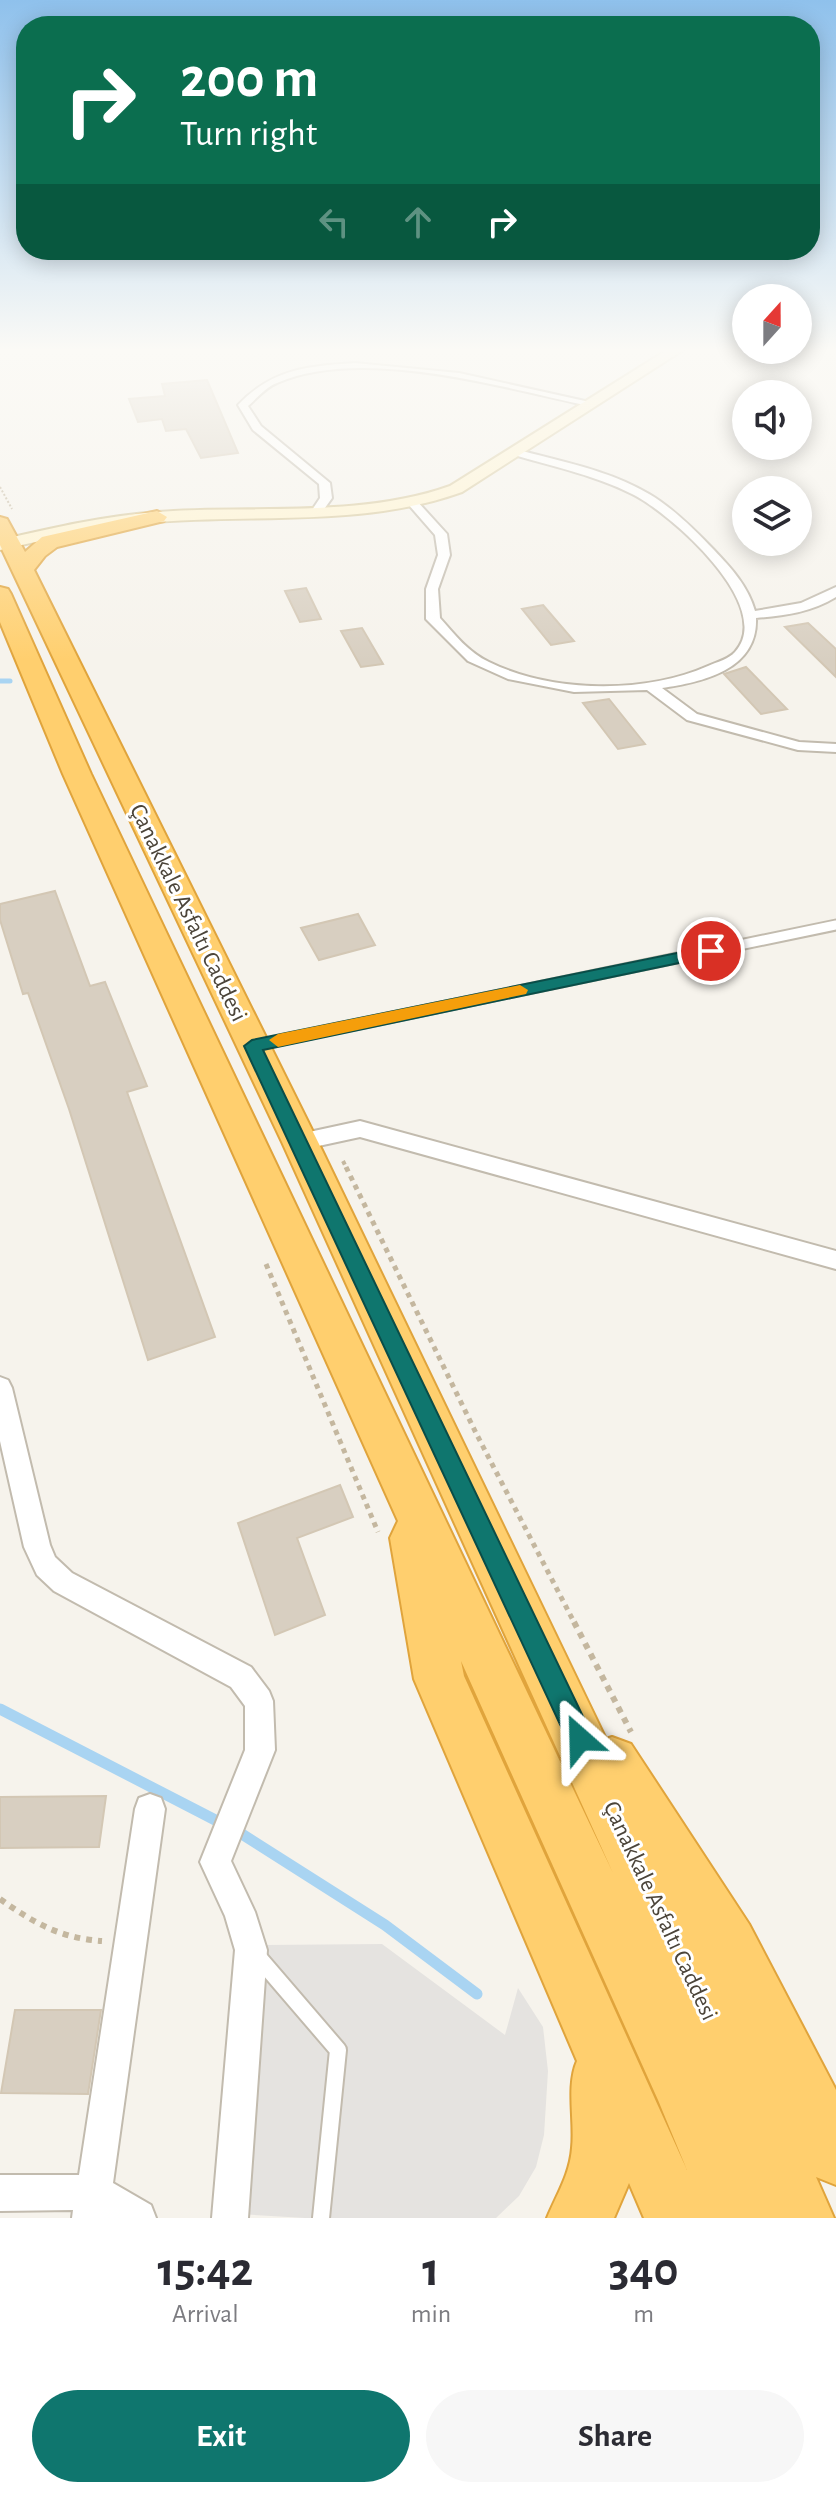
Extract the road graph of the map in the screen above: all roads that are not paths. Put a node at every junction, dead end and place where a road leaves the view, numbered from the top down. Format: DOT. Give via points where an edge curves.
graph roads {
  1 [pos="288,454"];
  2 [pos="513,454"];
  3 [pos="520,454"];
  4 [pos="412,502"];
  5 [pos="318,510"];
  6 [pos="157,517"];
  7 [pos="0,523"];
  8 [pos="8,563"];
  9 [pos="836,591"];
  10 [pos="749,615"];
  11 [pos="650,686"];
  12 [pos="836,748"];
  13 [pos="836,925"];
  14 [pos="252,1046"];
  15 [pos="300,1142"];
  16 [pos="836,1260"];
  17 [pos="0,1388"];
  18 [pos="403,1485"];
  19 [pos="541,1654"];
  20 [pos="150,1809"];
  21 [pos="251,1950"];
  22 [pos="603,2053"];
  23 [pos="836,2154"];
  24 [pos="0,2193"];
  25 [pos="93,2205"];
  26 [pos="138,2218"];
  27 [pos="230,2218"];
  28 [pos="321,2218"];
  29 [pos="579,2218"];
  30 [pos="676,2218"];
  31 [pos="740,2218"];
  32 [pos="802,2218"];
  1 -- 5 [label="street" via="324,483 326,498"];
  2 -- 4 [label="street" via="456,489"];
  3 -- 10 [label="street" via="647,497 737,583"];
  4 -- 5 [label="street"];
  4 -- 11 [label="street" via="441,534 444,555 432,589 433,619 459,647 485,667 521,679 612,690"];
  5 -- 6 [label="street"];
  6 -- 8 [label="highway" via="50,542"];
  7 -- 8 [label="highway, Çanakkale Asfaltı Caddesi"];
  8 -- 14 [label="highway, Çanakkale Asfaltı Caddesi"];
  8 -- 18 [label="highway, Çanakkale Asfaltı Caddesi" via="77,774"];
  9 -- 10 [label="street" via="796,611"];
  10 -- 11 [label="street" via="750,633 740,655 710,673"];
  11 -- 12 [label="street" via="692,717 798,746"];
  13 -- 14 [label="lane"];
  14 -- 15 [label="highway, Çanakkale Asfaltı Caddesi"];
  15 -- 16 [label="street" via="360,1129"];
  15 -- 19 [label="highway, Çanakkale Asfaltı Caddesi"];
  17 -- 21 [label="street" via="46,1566 63,1582 241,1677 259,1701 260,1750 215,1862"];
  18 -- 22 [label="highway" via="439,1679"];
  18 -- 31 [label="highway, Çanakkale Asfaltı Caddesi"];
  19 -- 23 [label="highway" via="729,1944"];
  19 -- 32 [label="highway, Çanakkale Asfaltı Caddesi"];
  20 -- 25 [label="street"];
  21 -- 27 [label="street"];
  21 -- 28 [label="lane" via="338,2050"];
  22 -- 29 [label="highway" via="605,2163"];
  22 -- 30 [label="highway"];
  24 -- 25 [label="street"];
  25 -- 26 [label="street"];
}
